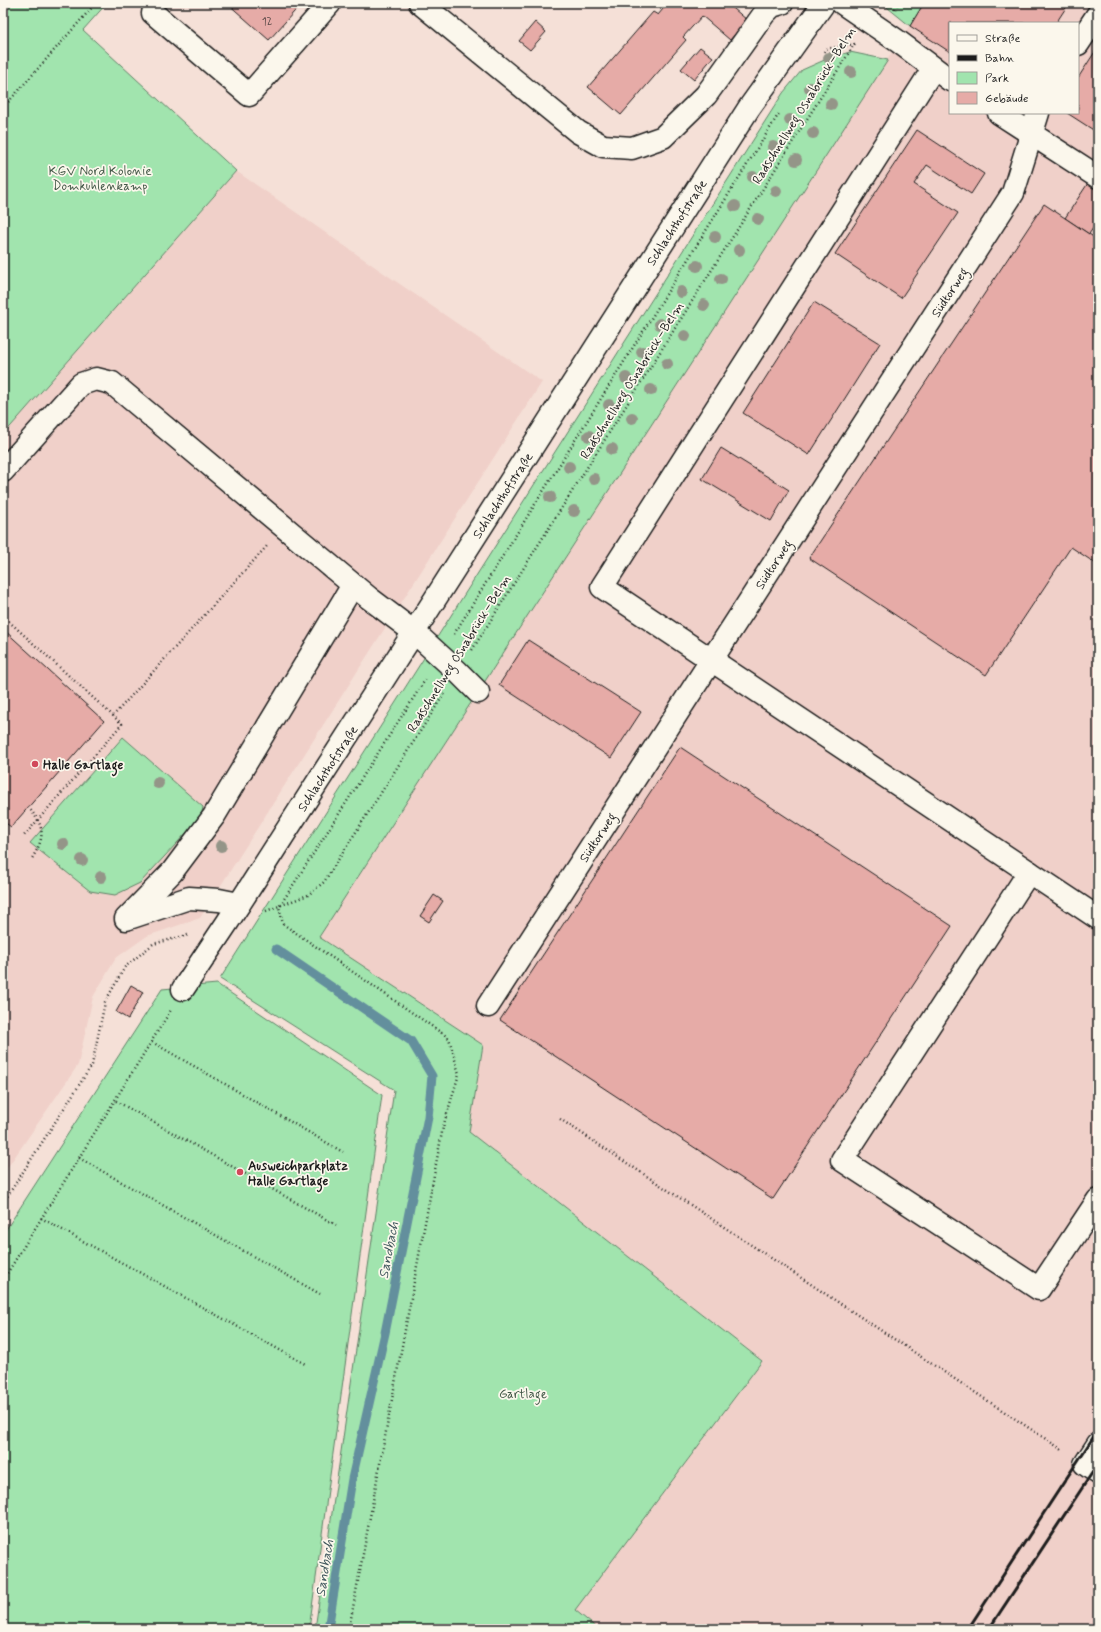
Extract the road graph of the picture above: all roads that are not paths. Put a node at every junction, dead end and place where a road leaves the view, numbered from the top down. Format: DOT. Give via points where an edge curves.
graph roads {
  1 [pos="330,3"];
  2 [pos="420,3"];
  3 [pos="782,3"];
  4 [pos="824,3"];
  5 [pos="842,3"];
  6 [pos="153,12"];
  7 [pos="1098,14"];
  8 [pos="1079,42"];
  9 [pos="942,74"];
  10 [pos="1001,114"];
  11 [pos="1038,114"];
  12 [pos="1033,135"];
  13 [pos="1098,177"];
  14 [pos="3,471"];
  15 [pos="353,585"];
  16 [pos="414,632"];
  17 [pos="712,660"];
  18 [pos="478,692"];
  19 [pos="1029,872"];
  20 [pos="239,904"];
  21 [pos="1098,918"];
  22 [pos="183,989"];
  23 [pos="488,1006"];
  24 [pos="1098,1200"];
  25 [pos="1098,1444"];
  26 [pos="1091,1468"];
  1 -- 6 [label="street" via="249,95"];
  2 -- 3 [label="street" via="578,132 603,146 632,148 663,137 706,95 764,14 772,6"];
  4 -- 16 [label="street, Schlachthofstraße" via="749,108"];
  5 -- 9 [label="street"];
  7 -- 8 [label="street"];
  9 -- 17 [label="street" via="602,587"];
  10 -- 12 [label="street"];
  11 -- 12 [label="street, Südtorweg"];
  12 -- 13 [label="street"];
  12 -- 17 [label="street, Südtorweg" via="1013,193"];
  14 -- 15 [label="street" via="81,384 96,379 112,383"];
  15 -- 16 [label="street"];
  15 -- 20 [label="street" via="214,816 172,872 126,919 189,898"];
  16 -- 18 [label="street"];
  16 -- 20 [label="street, Schlachthofstraße"];
  17 -- 19 [label="street"];
  17 -- 23 [label="street, Südtorweg"];
  19 -- 21 [label="street"];
  19 -- 24 [label="street" via="842,1160 1039,1289"];
  20 -- 22 [label="street, Schlachthofstraße"];
  25 -- 26 [label="street"];
}
